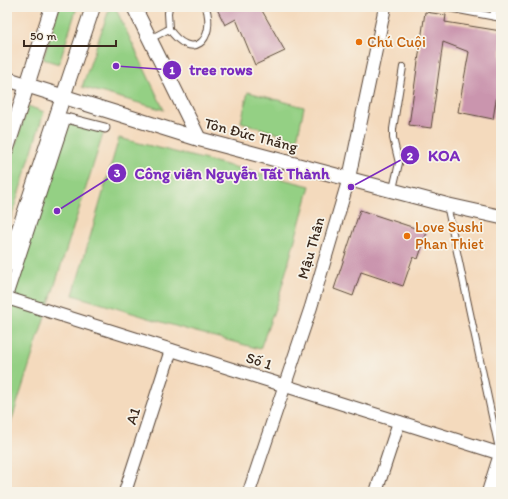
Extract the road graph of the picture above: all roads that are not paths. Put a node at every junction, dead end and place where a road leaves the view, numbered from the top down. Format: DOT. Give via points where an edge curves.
graph roads {
  1 [pos="52,7"];
  2 [pos="93,7"];
  3 [pos="134,7"];
  4 [pos="169,7"];
  5 [pos="206,7"];
  6 [pos="385,7"];
  7 [pos="443,7"];
  8 [pos="495,7"];
  9 [pos="492,16"];
  10 [pos="501,18"];
  11 [pos="169,29"];
  12 [pos="150,39"];
  13 [pos="403,67"];
  14 [pos="7,79"];
  15 [pos="27,86"];
  16 [pos="63,98"];
  17 [pos="105,128"];
  18 [pos="199,139"];
  19 [pos="7,148"];
  20 [pos="349,178"];
  21 [pos="393,189"];
  22 [pos="447,205"];
  23 [pos="501,217"];
  24 [pos="7,265"];
  25 [pos="7,298"];
  26 [pos="172,350"];
  27 [pos="284,386"];
  28 [pos="399,422"];
  29 [pos="501,454"];
  30 [pos="125,492"];
  31 [pos="249,492"];
  32 [pos="376,492"];
  33 [pos="488,492"];
  1 -- 15 [label="street"];
  2 -- 16 [label="street"];
  3 -- 12 [label="street"];
  4 -- 11 [label="lane"];
  5 -- 11 [label="lane" via="209,30 204,41 198,45 184,44"];
  6 -- 20 [label="street, Mậu Thân"];
  7 -- 9 [label="lane"];
  8 -- 9 [label="lane"];
  9 -- 10 [label="lane"];
  11 -- 12 [label="lane"];
  12 -- 18 [label="street"];
  13 -- 21 [label="lane" via="393,129 399,163"];
  14 -- 15 [label="street"];
  15 -- 16 [label="street, Tôn Đức Thắng"];
  15 -- 19 [label="street"];
  16 -- 18 [label="street, Tôn Đức Thắng"];
  16 -- 24 [label="street"];
  17 -- 25 [label="street" via="66,118"];
  18 -- 20 [label="street, Tôn Đức Thắng"];
  20 -- 21 [label="street, Tôn Đức Thắng"];
  20 -- 27 [label="street, Mậu Thân" via="311,307"];
  21 -- 22 [label="street, Tôn Đức Thắng"];
  22 -- 23 [label="street, Tôn Đức Thắng"];
  22 -- 29 [label="lane"];
  25 -- 26 [label="street, Số 1"];
  26 -- 27 [label="street, Số 1"];
  26 -- 30 [label="street, A1"];
  27 -- 28 [label="street, Số 1"];
  27 -- 31 [label="street, Mậu Thân"];
  28 -- 29 [label="street, Số 1"];
  28 -- 32 [label="street"];
  29 -- 33 [label="street"];
}
